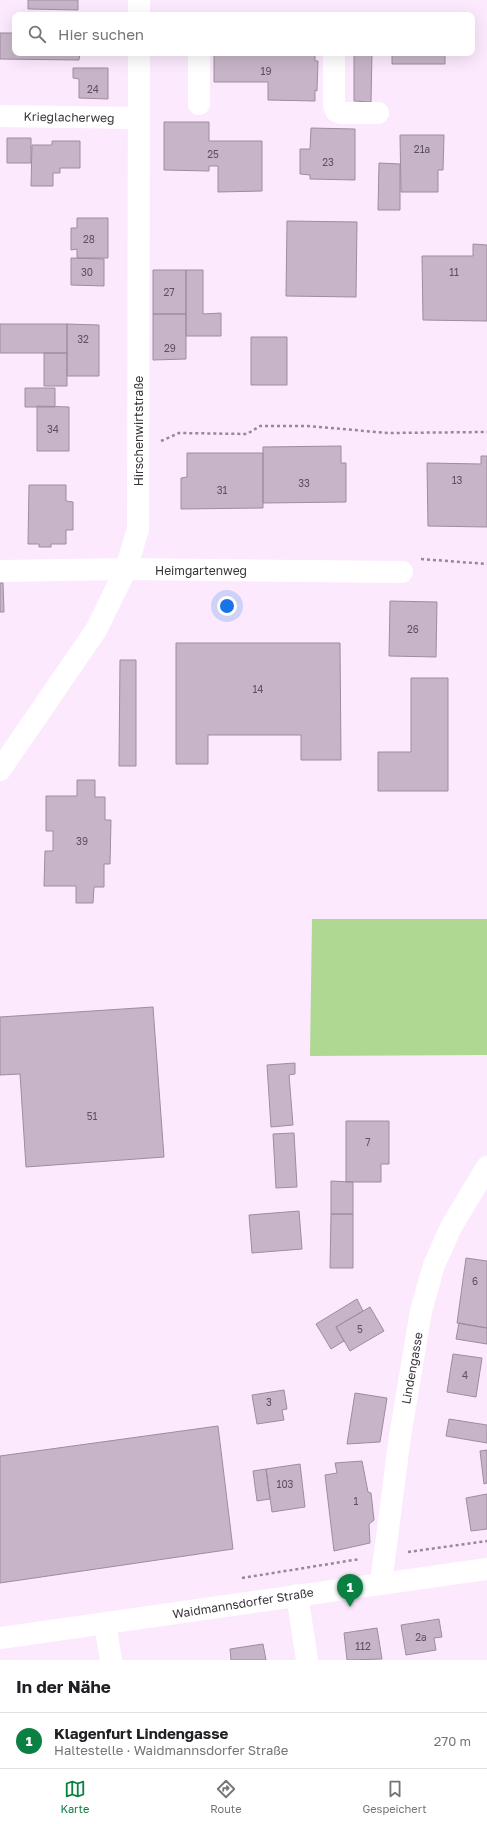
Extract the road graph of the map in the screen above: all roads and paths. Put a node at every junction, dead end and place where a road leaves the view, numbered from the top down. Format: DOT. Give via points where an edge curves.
graph roads {
  1 [pos="139,0"];
  2 [pos="139,12"];
  3 [pos="139,56"];
  4 [pos="199,56"];
  5 [pos="334,56"];
  6 [pos="199,104"];
  7 [pos="378,113"];
  8 [pos="0,116"];
  9 [pos="138,118"];
  10 [pos="487,432"];
  11 [pos="138,454"];
  12 [pos="487,564"];
  13 [pos="410,565"];
  14 [pos="0,570"];
  15 [pos="126,570"];
  16 [pos="0,770"];
  17 [pos="487,1167"];
  18 [pos="487,1541"];
  19 [pos="385,1555"];
  20 [pos="487,1569"];
  21 [pos="240,1578"];
  22 [pos="381,1583"];
  23 [pos="297,1595"];
  24 [pos="105,1624"];
  25 [pos="0,1638"];
  26 [pos="112,1660"];
  27 [pos="306,1660"];
  1 -- 2 [label="street"];
  3 -- 9 [label="street, Hirschenwirtstraße"];
  4 -- 6 [label="street"];
  5 -- 7 [label="street" via="336,111"];
  8 -- 9 [label="street, Krieglacherweg"];
  9 -- 11 [label="street, Hirschenwirtstraße"];
  10 -- 11 [label="path" via="388,433 308,426 260,426 247,434 178,433"];
  11 -- 15 [label="street, Hirschenwirtstraße" via="138,529"];
  12 -- 13 [label="path"];
  13 -- 15 [label="street, Heimgartenweg"];
  14 -- 15 [label="street, Heimgartenweg"];
  15 -- 16 [label="street, Hirschenwirtstraße" via="96,630"];
  17 -- 19 [label="street, Lindengasse" via="451,1227 434,1265 421,1311 400,1436"];
  18 -- 19 [label="path"];
  19 -- 21 [label="path"];
  19 -- 22 [label="street, Lindengasse"];
  20 -- 22 [label="street, Waidmannsdorfer Straße"];
  22 -- 23 [label="street, Waidmannsdorfer Straße"];
  23 -- 24 [label="street, Waidmannsdorfer Straße"];
  23 -- 27 [label="street"];
  24 -- 25 [label="street, Waidmannsdorfer Straße"];
  24 -- 26 [label="street"];
}
